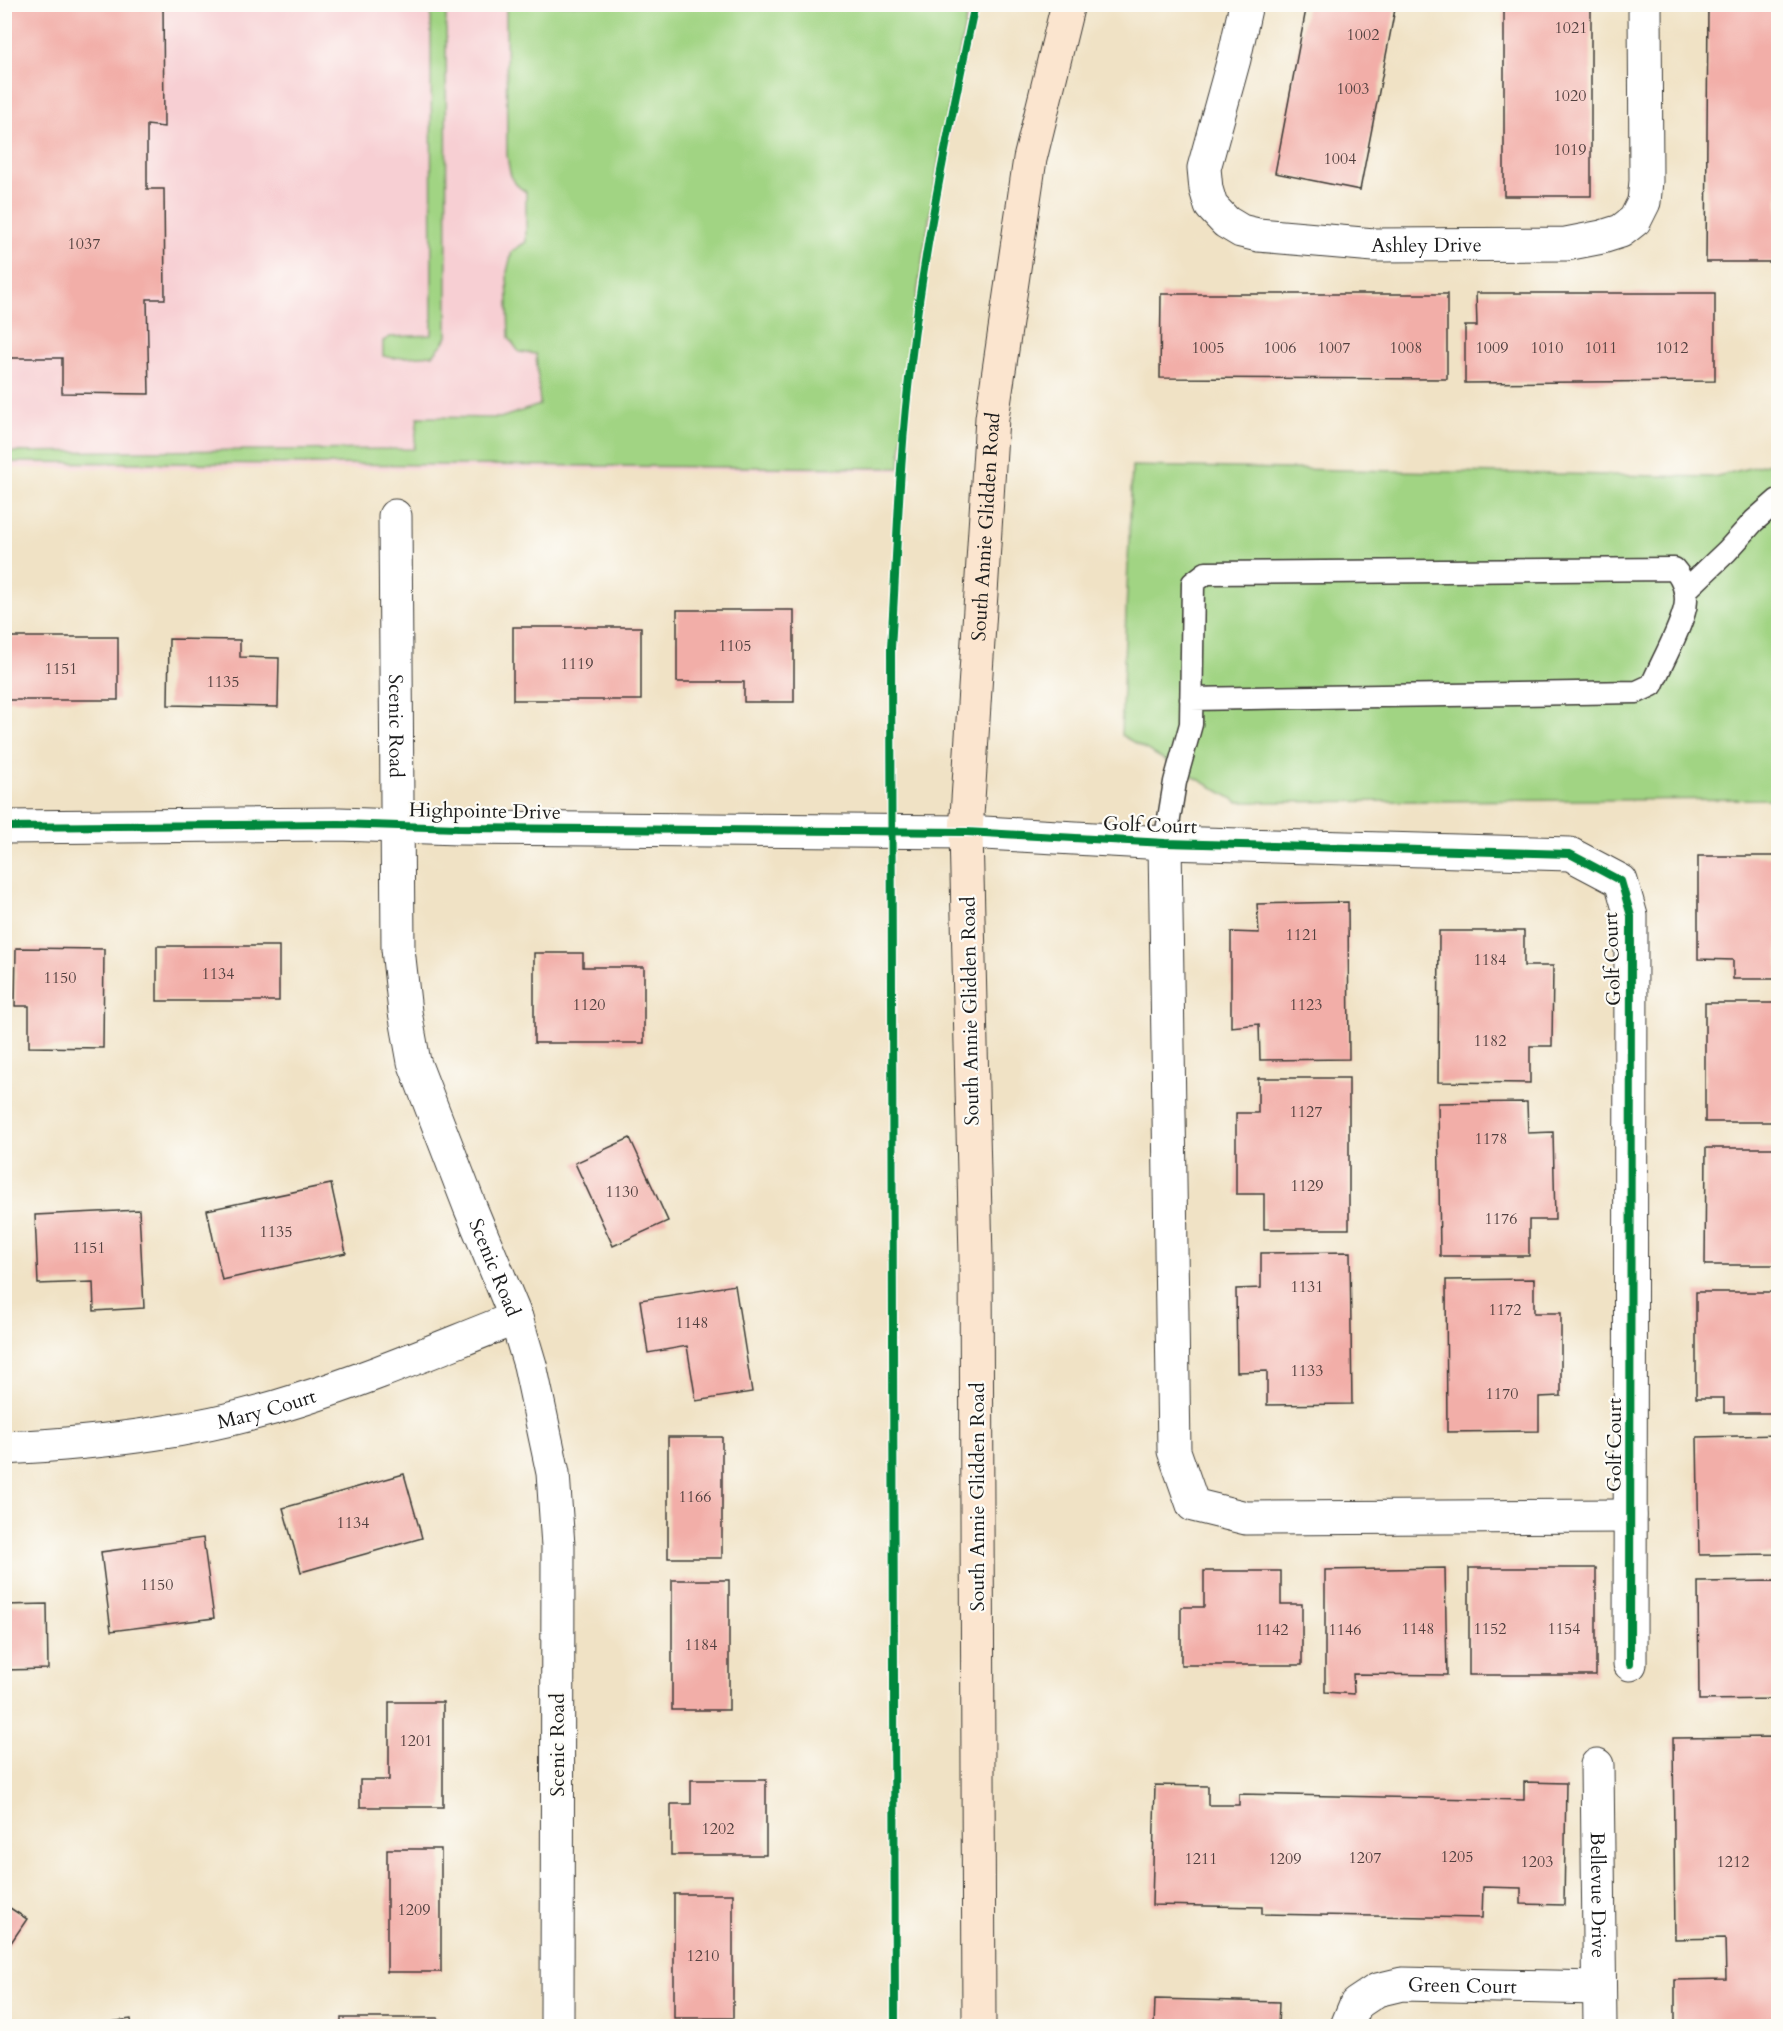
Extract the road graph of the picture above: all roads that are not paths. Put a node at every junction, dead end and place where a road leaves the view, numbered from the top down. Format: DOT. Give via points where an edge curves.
graph roads {
  1 [pos="1068,4"];
  2 [pos="1246,4"];
  3 [pos="1645,4"];
  4 [pos="1779,500"];
  5 [pos="395,516"];
  6 [pos="1685,591"];
  7 [pos="1191,699"];
  8 [pos="398,826"];
  9 [pos="4,827"];
  10 [pos="966,832"];
  11 [pos="1165,843"];
  12 [pos="516,1318"];
  13 [pos="4,1448"];
  14 [pos="1630,1516"];
  15 [pos="1630,1664"];
  16 [pos="1597,1765"];
  17 [pos="1598,1989"];
  18 [pos="557,2026"];
  19 [pos="979,2026"];
  20 [pos="1347,2026"];
  21 [pos="1600,2026"];
  1 -- 10 [label="main road, South Annie Glidden Road" via="1030,159 992,418"];
  2 -- 3 [label="street, Ashley Drive" via="1204,168 1211,206 1241,231 1374,245 1566,244 1621,231 1635,220 1644,202 1646,181"];
  4 -- 6 [label="lane"];
  5 -- 8 [label="street, Scenic Road"];
  6 -- 7 [label="lane" via="1685,611 1652,686 1637,693"];
  6 -- 7 [label="lane" via="1682,578 1674,569 1206,573 1193,583"];
  7 -- 11 [label="lane" via="1191,724 1174,782"];
  8 -- 9 [label="street, Highpointe Drive"];
  8 -- 10 [label="street, Highpointe Drive"];
  8 -- 12 [label="street, Scenic Road" via="398,949 414,1062"];
  10 -- 11 [label="street, Golf Court"];
  10 -- 19 [label="main road, South Annie Glidden Road" via="976,1269"];
  11 -- 14 [label="street, Golf Court" via="1570,854 1621,881 1631,916"];
  11 -- 14 [label="street, Golf Court" via="1174,1451 1193,1505 1246,1518"];
  12 -- 13 [label="street, Mary Court" via="369,1376 230,1419 164,1433"];
  12 -- 18 [label="street, Scenic Road" via="553,1473 558,1546"];
  14 -- 15 [label="street, Golf Court"];
  16 -- 17 [label="street, Bellevue Drive"];
  17 -- 20 [label="street, Green Court" via="1402,1984 1377,1990 1356,2004"];
  17 -- 21 [label="street, Bellevue Drive"];
}
